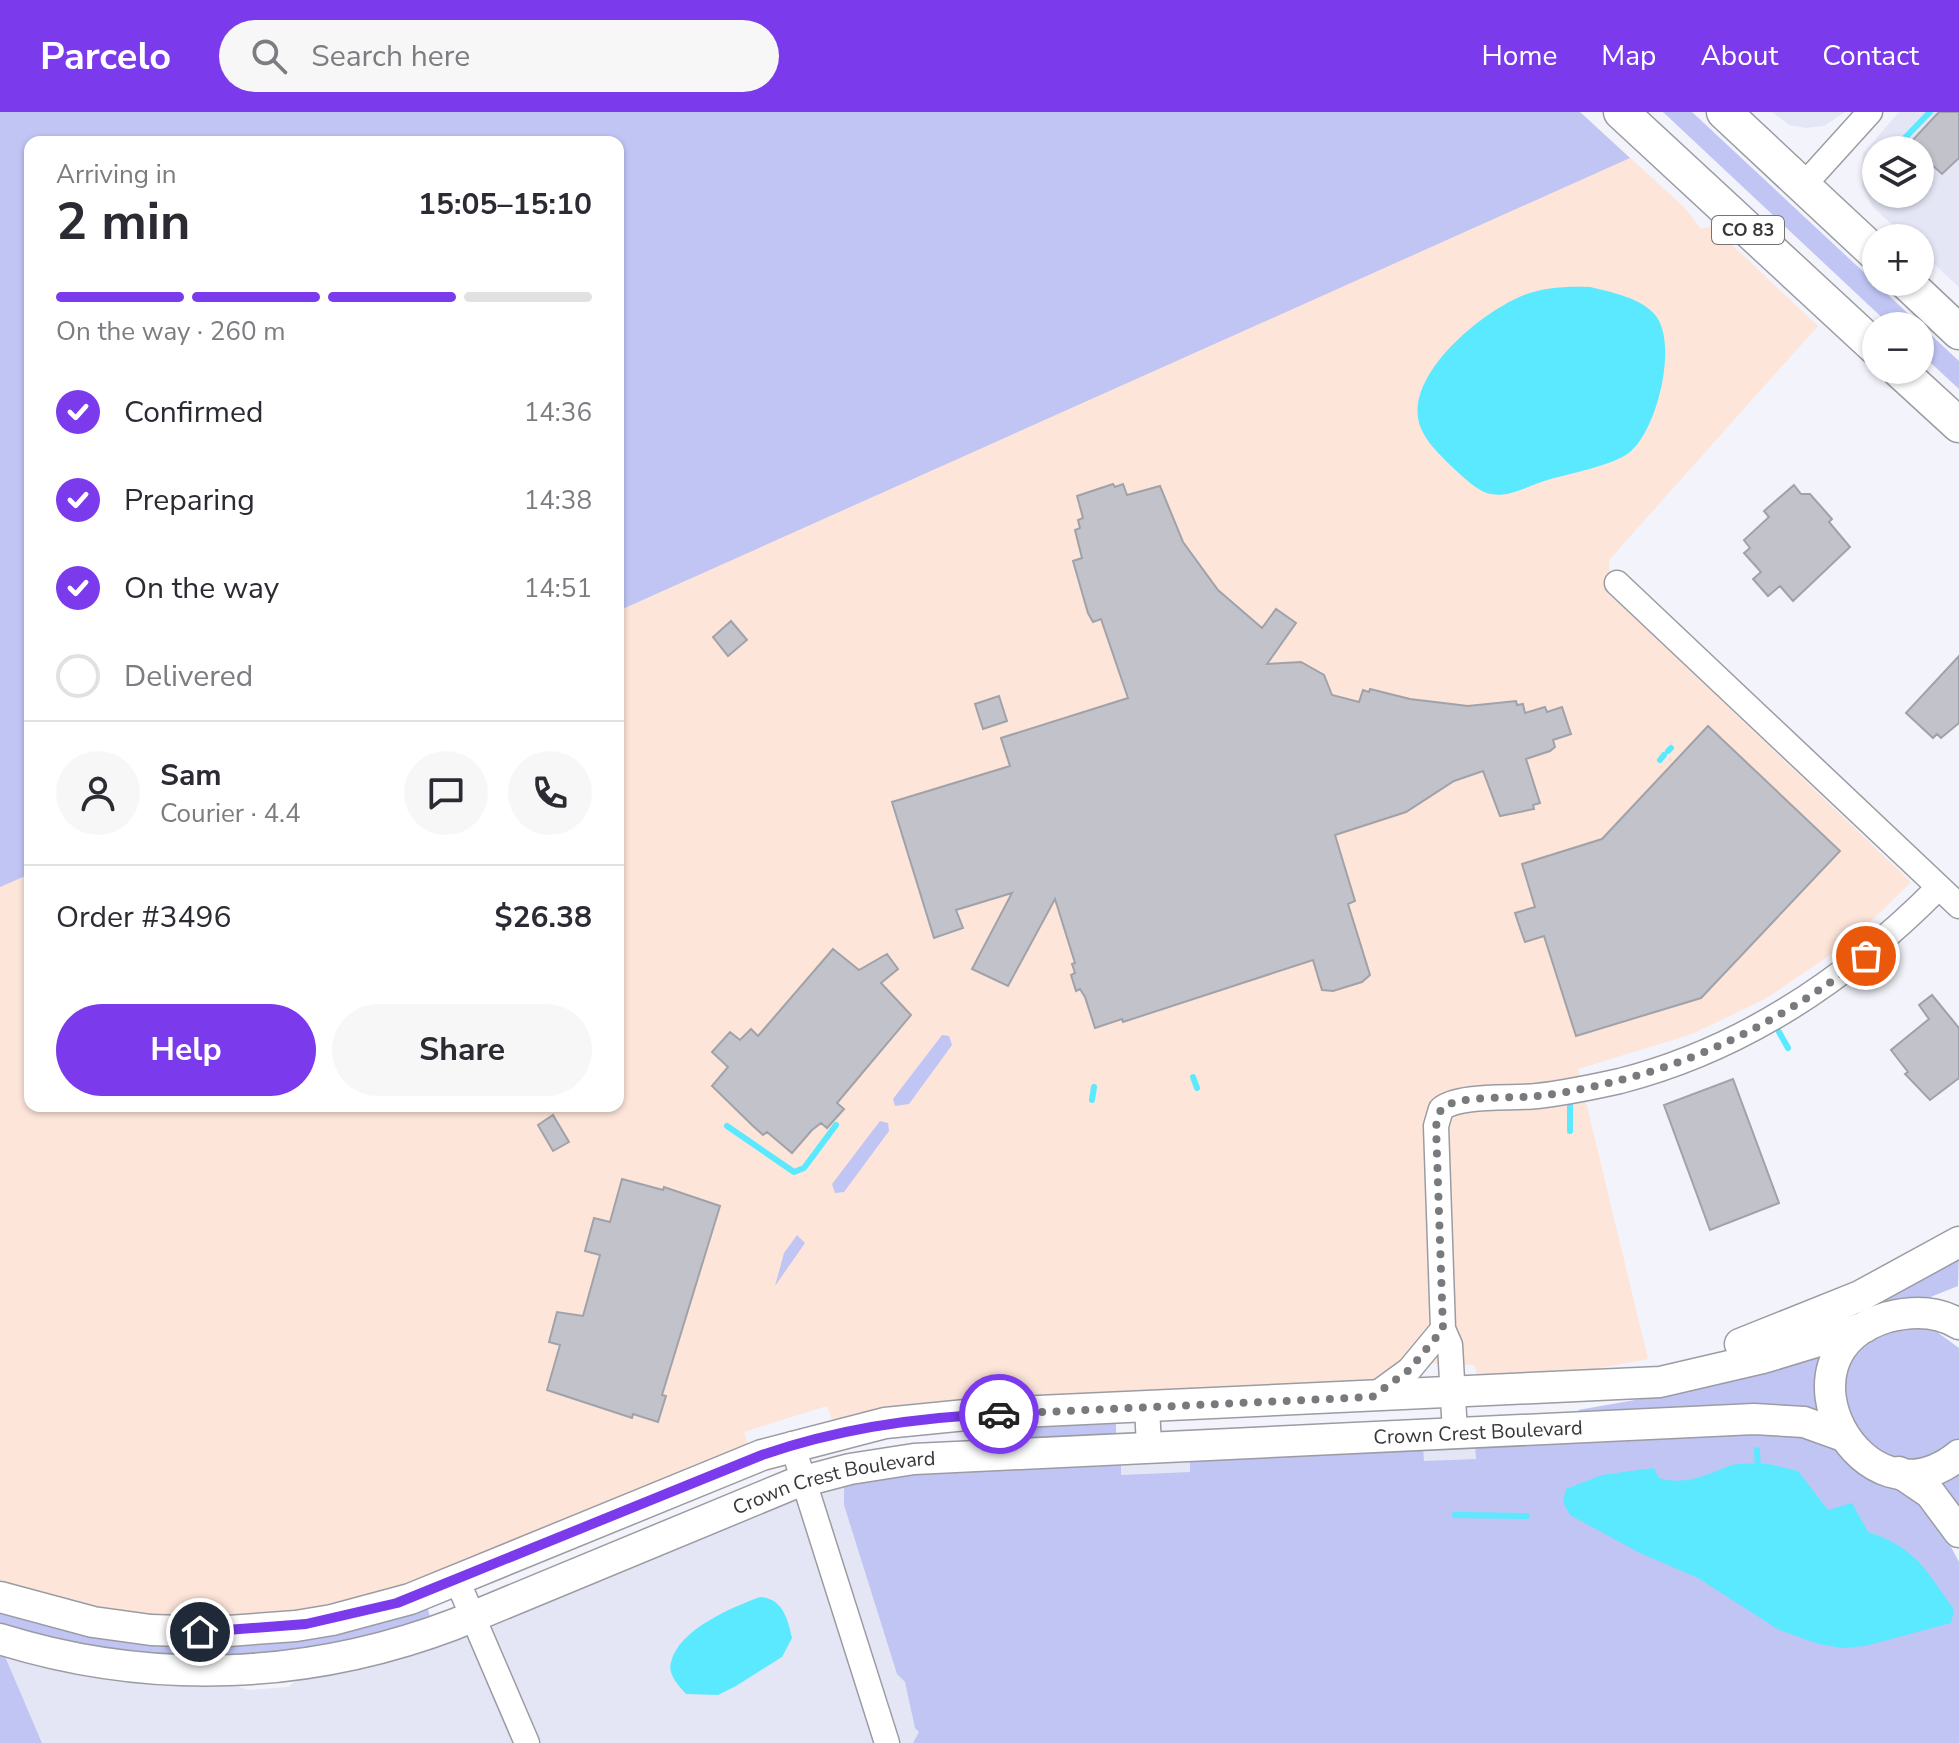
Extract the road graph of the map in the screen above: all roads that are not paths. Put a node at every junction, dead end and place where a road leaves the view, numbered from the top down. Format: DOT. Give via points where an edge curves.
graph roads {
  1 [pos="1621,112"];
  2 [pos="1724,112"];
  3 [pos="1870,112"];
  4 [pos="1803,186"];
  5 [pos="1862,241"];
  6 [pos="1921,296"];
  7 [pos="1959,332"];
  8 [pos="1862,335"];
  9 [pos="1914,384"];
  10 [pos="1959,425"];
  11 [pos="1617,583"];
  12 [pos="1939,887"];
  13 [pos="1959,906"];
  14 [pos="1959,1242"];
  15 [pos="1959,1300"];
  16 [pos="1925,1314"];
  17 [pos="1959,1324"];
  18 [pos="1865,1327"];
  19 [pos="1443,1329"];
  20 [pos="1587,1384"];
  21 [pos="1453,1394"];
  22 [pos="1372,1397"];
  23 [pos="1147,1407"];
  24 [pos="1455,1433"];
  25 [pos="1843,1436"];
  26 [pos="792,1444"];
  27 [pos="1149,1446"];
  28 [pos="1959,1455"];
  29 [pos="1899,1472"];
  30 [pos="805,1480"];
  31 [pos="1959,1532"];
  32 [pos="457,1580"];
  33 [pos="0,1597"];
  34 [pos="473,1617"];
  35 [pos="0,1639"];
  36 [pos="527,1743"];
  37 [pos="887,1743"];
  1 -- 8 [label="highway, CO 83"];
  2 -- 4 [label="highway"];
  3 -- 4 [label="street"];
  4 -- 5 [label="highway"];
  6 -- 7 [label="highway"];
  9 -- 10 [label="highway"];
  11 -- 12 [label="street"];
  12 -- 13 [label="street"];
  12 -- 19 [label="street" via="1832,982 1714,1048 1592,1087 1459,1101 1441,1109 1436,1126"];
  14 -- 20 [label="main road, Crown Crest Boulevard" via="1899,1277 1796,1324 1723,1350"];
  15 -- 16 [label="main road"];
  16 -- 17 [label="main road"];
  16 -- 18 [label="main road, Crown Crest Boulevard" via="1897,1315"];
  18 -- 20 [label="main road, Crown Crest Boulevard" via="1673,1380"];
  18 -- 25 [label="main road" via="1842,1350 1831,1379 1831,1408"];
  19 -- 21 [label="street" via="1450,1345"];
  19 -- 22 [label="street" via="1409,1370"];
  20 -- 21 [label="main road, Crown Crest Boulevard"];
  21 -- 22 [label="main road, Crown Crest Boulevard"];
  21 -- 24 [label="street"];
  22 -- 23 [label="main road, Crown Crest Boulevard"];
  23 -- 26 [label="main road, Crown Crest Boulevard" via="924,1418"];
  23 -- 27 [label="street"];
  24 -- 25 [label="main road, Crown Crest Boulevard" via="1780,1419"];
  24 -- 27 [label="main road, Crown Crest Boulevard"];
  25 -- 29 [label="main road" via="1863,1457"];
  26 -- 30 [label="street"];
  26 -- 32 [label="main road, Crown Crest Boulevard"];
  27 -- 30 [label="main road, Crown Crest Boulevard" via="914,1459"];
  28 -- 29 [label="main road" via="1928,1471"];
  29 -- 31 [label="main road" via="1930,1493"];
  30 -- 34 [label="main road, Crown Crest Boulevard"];
  30 -- 37 [label="street"];
  32 -- 33 [label="main road, Crown Crest Boulevard" via="332,1620 214,1632 93,1622"];
  32 -- 34 [label="street"];
  34 -- 35 [label="main road, Crown Crest Boulevard" via="372,1651 231,1671 106,1664"];
  34 -- 36 [label="street"];
}
